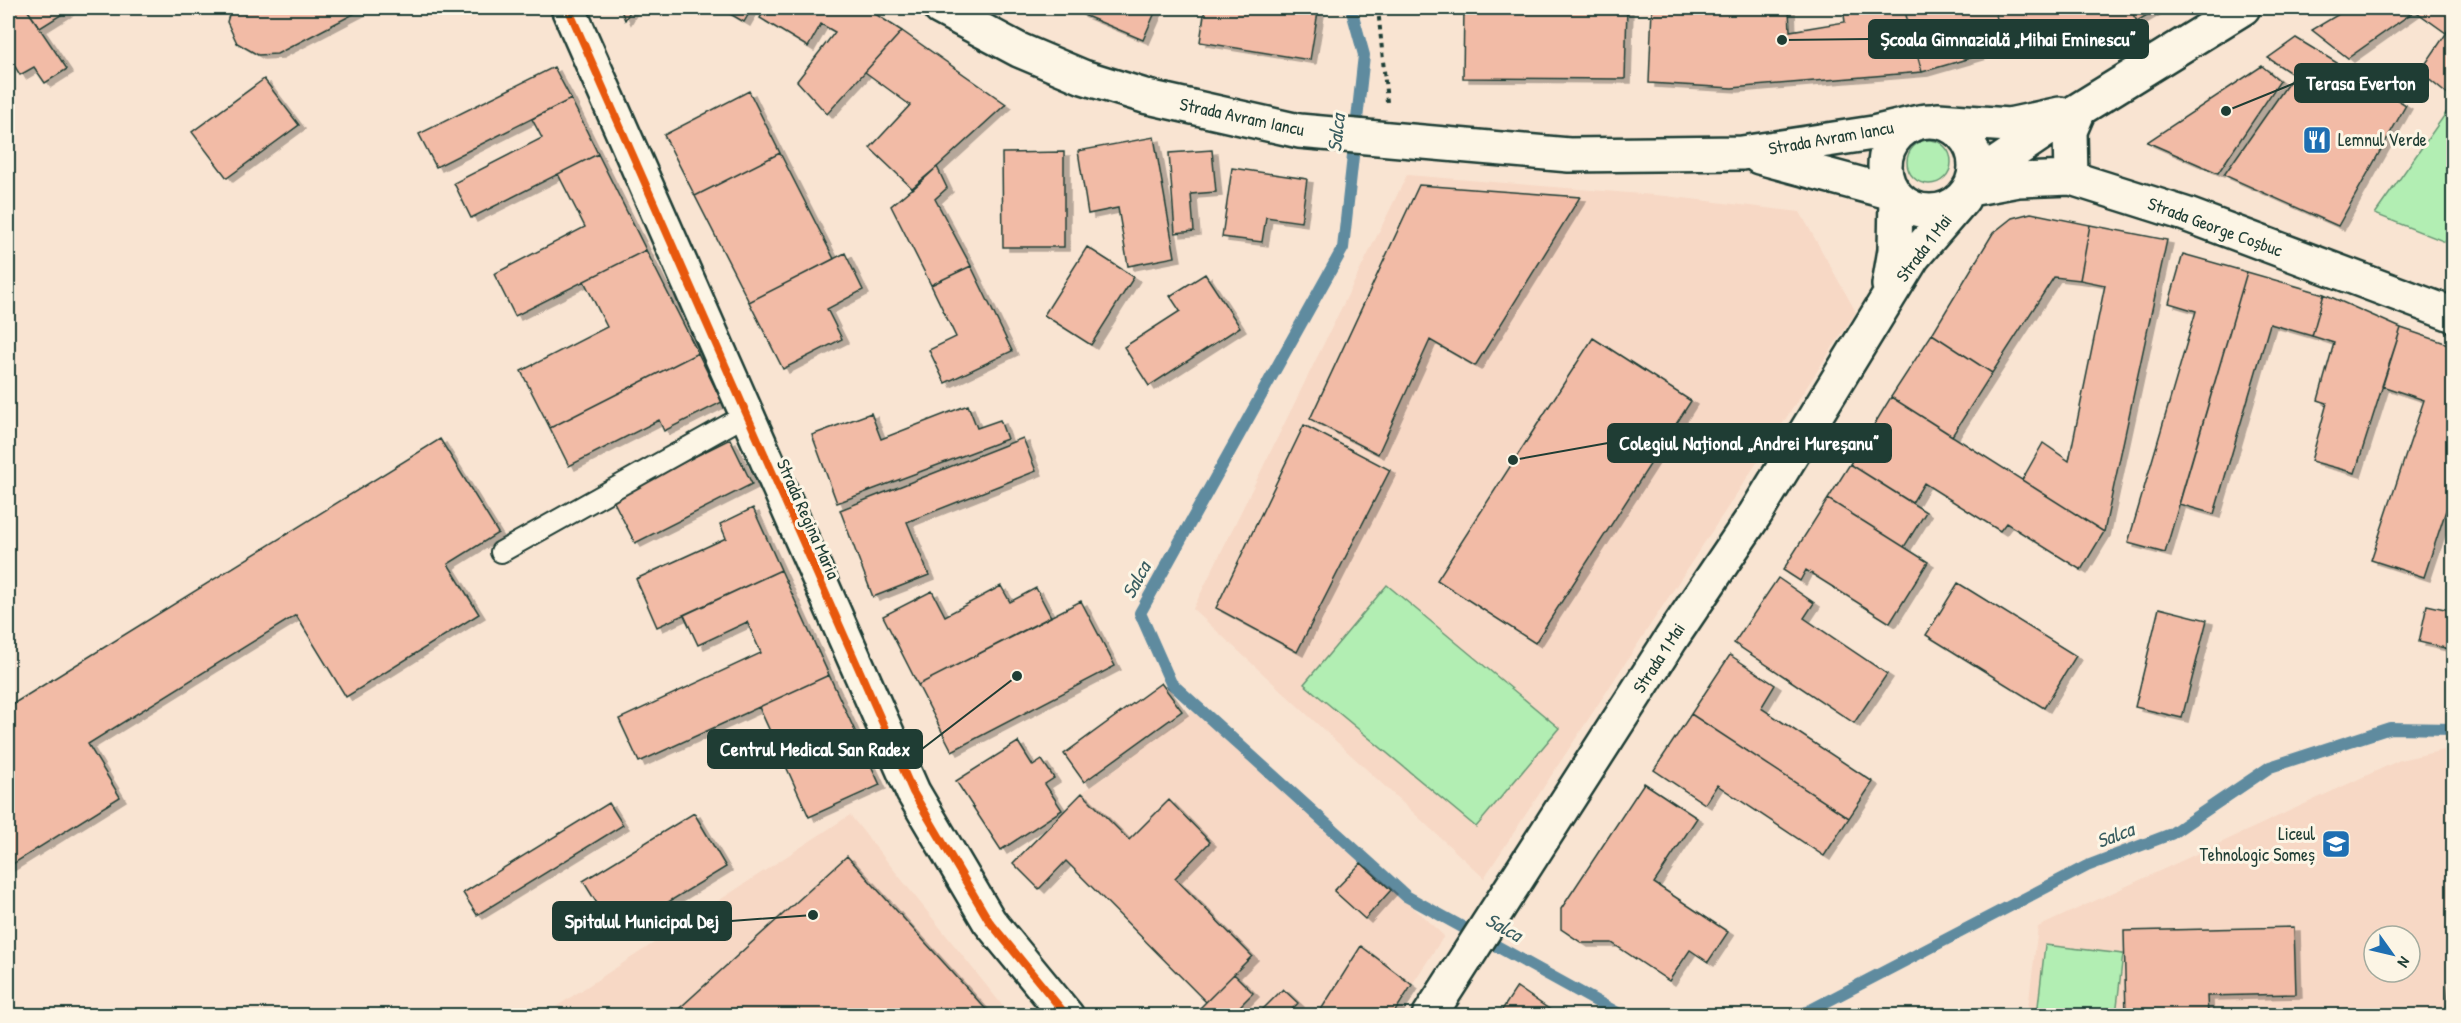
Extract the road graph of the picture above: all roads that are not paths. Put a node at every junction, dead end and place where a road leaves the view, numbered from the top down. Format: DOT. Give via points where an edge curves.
graph roads {
  1 [pos="568,8"];
  2 [pos="940,8"];
  3 [pos="2243,8"];
  4 [pos="2079,110"];
  5 [pos="1927,121"];
  6 [pos="1742,153"];
  7 [pos="2071,178"];
  8 [pos="1969,189"];
  9 [pos="1895,195"];
  10 [pos="1887,299"];
  11 [pos="2454,315"];
  12 [pos="746,415"];
  13 [pos="501,552"];
  14 [pos="1067,1016"];
  15 [pos="1429,1016"];
  1 -- 12 [label="main road, Strada Regina Maria"];
  2 -- 6 [label="main road, Strada Avram Iancu" via="1019,50 1083,77 1148,97 1299,131 1569,155"];
  3 -- 4 [label="main road, Strada 1 Mai"];
  4 -- 5 [label="main road, Strada 1 Mai" via="2009,125"];
  4 -- 7 [label="main road" via="2070,131"];
  4 -- 8 [label="main road, Strada 1 Mai"];
  5 -- 6 [label="main road, Strada Avram Iancu"];
  5 -- 8 [label="main road" via="1956,127 1969,142 1976,161"];
  5 -- 9 [label="main road, Strada 1 Mai" via="1901,130 1889,146 1884,168"];
  6 -- 9 [label="main road, Strada Avram Iancu" via="1845,178"];
  7 -- 8 [label="main road, Strada George Coșbuc" via="2018,180"];
  7 -- 11 [label="main road, Strada George Coșbuc" via="2185,214"];
  8 -- 9 [label="main road, Strada 1 Mai" via="1945,209 1930,212 1915,209"];
  8 -- 10 [label="main road, Strada 1 Mai" via="1913,257"];
  9 -- 10 [label="main road, Strada 1 Mai" via="1895,250"];
  10 -- 15 [label="main road, Strada 1 Mai" via="1756,513"];
  12 -- 13 [label="lane"];
  12 -- 14 [label="main road, Strada Regina Maria" via="913,792 989,921"];
}
